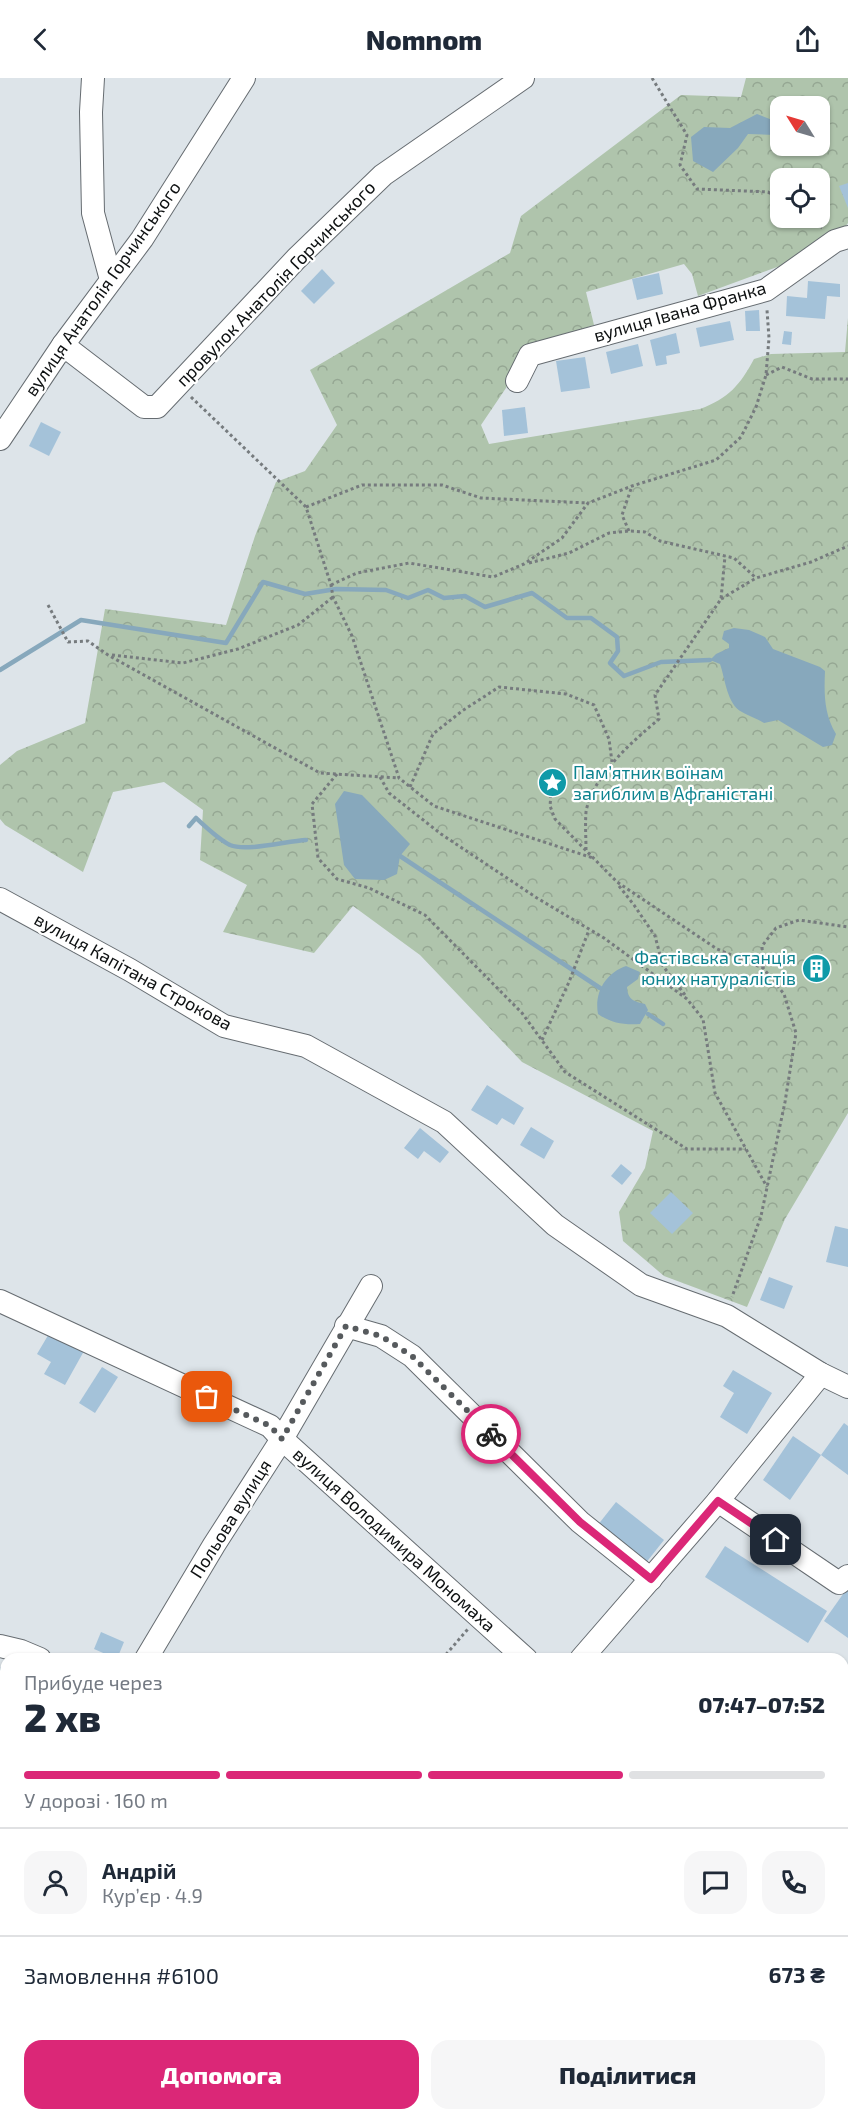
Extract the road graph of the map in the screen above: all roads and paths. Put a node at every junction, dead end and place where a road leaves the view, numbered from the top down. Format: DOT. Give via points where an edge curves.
graph roads {
  1 [pos="93,78"];
  2 [pos="522,78"];
  3 [pos="652,78"];
  4 [pos="241,79"];
  5 [pos="770,193"];
  6 [pos="848,237"];
  7 [pos="111,280"];
  8 [pos="766,290"];
  9 [pos="63,345"];
  10 [pos="766,375"];
  11 [pos="848,379"];
  12 [pos="517,381"];
  13 [pos="178,385"];
  14 [pos="0,439"];
  15 [pos="632,486"];
  16 [pos="588,503"];
  17 [pos="306,507"];
  18 [pos="629,531"];
  19 [pos="848,546"];
  20 [pos="725,556"];
  21 [pos="524,564"];
  22 [pos="756,578"];
  23 [pos="331,585"];
  24 [pos="333,595"];
  25 [pos="721,599"];
  26 [pos="48,604"];
  27 [pos="108,655"];
  28 [pos="612,764"];
  29 [pos="337,774"];
  30 [pos="380,777"];
  31 [pos="399,778"];
  32 [pos="552,783"];
  33 [pos="410,787"];
  34 [pos="586,852"];
  35 [pos="593,858"];
  36 [pos="616,882"];
  37 [pos="0,899"];
  38 [pos="848,927"];
  39 [pos="589,930"];
  40 [pos="763,968"];
  41 [pos="687,999"];
  42 [pos="542,1040"];
  43 [pos="746,1149"];
  44 [pos="767,1189"];
  45 [pos="370,1286"];
  46 [pos="0,1301"];
  47 [pos="727,1317"];
  48 [pos="346,1326"];
  49 [pos="821,1374"];
  50 [pos="848,1388"];
  51 [pos="282,1439"];
  52 [pos="718,1501"];
  53 [pos="848,1576"];
  54 [pos="651,1579"];
  55 [pos="479,1617"];
  56 [pos="0,1646"];
  57 [pos="26,1653"];
  58 [pos="158,1653"];
  59 [pos="447,1653"];
  60 [pos="519,1653"];
  61 [pos="586,1653"];
  1 -- 7 [label="street" via="93,213"];
  2 -- 13 [label="street, провулок Анатолія Горчинського" via="383,175 296,259"];
  3 -- 5 [label="path" via="687,135 680,165 697,189"];
  4 -- 7 [label="street, вулиця Анатолія Горчинського" via="142,239"];
  6 -- 8 [label="street, вулиця Івана Франка" via="835,241"];
  7 -- 9 [label="street, вулиця Анатолія Горчинського"];
  8 -- 10 [label="path"];
  8 -- 12 [label="street, вулиця Івана Франка" via="530,355"];
  9 -- 13 [label="street, провулок Анатолія Горчинського" via="144,407 157,407"];
  9 -- 14 [label="street, вулиця Анатолія Горчинського"];
  10 -- 11 [label="path" via="782,367 812,379"];
  10 -- 15 [label="path" via="741,437 716,460"];
  13 -- 17 [label="path"];
  15 -- 16 [label="path"];
  15 -- 18 [label="path" via="622,515"];
  16 -- 17 [label="path" via="481,498 442,485 362,485"];
  16 -- 21 [label="path" via="562,538"];
  17 -- 23 [label="path"];
  18 -- 20 [label="path" via="645,532 660,541"];
  18 -- 21 [label="path" via="609,533 569,553"];
  19 -- 22 [label="path"];
  20 -- 22 [label="path" via="734,558"];
  20 -- 25 [label="path"];
  21 -- 23 [label="path" via="493,577 409,563 357,573"];
  22 -- 25 [label="path"];
  23 -- 24 [label="path"];
  24 -- 27 [label="path" via="298,625 238,649 183,663"];
  24 -- 31 [label="path" via="352,636"];
  25 -- 28 [label="path" via="655,695 659,718"];
  26 -- 27 [label="path" via="68,642 88,641"];
  27 -- 29 [label="path" via="320,773"];
  28 -- 33 [label="path" via="609,739 594,705 566,694 499,687 434,735"];
  28 -- 34 [label="path" via="586,810"];
  29 -- 30 [label="path"];
  29 -- 42 [label="path" via="312,804 318,858 337,879 369,888 425,915 522,1013"];
  30 -- 31 [label="path"];
  30 -- 39 [label="path" via="388,793 441,834"];
  31 -- 33 [label="path"];
  32 -- 34 [label="path" via="550,806 555,819"];
  33 -- 35 [label="path" via="434,807"];
  34 -- 35 [label="path"];
  35 -- 36 [label="path"];
  36 -- 40 [label="path" via="717,949"];
  36 -- 41 [label="path" via="655,936 663,966"];
  37 -- 47 [label="street, вулиця Капітана Строкова" via="224,1026 306,1046 444,1122 555,1225 641,1285"];
  38 -- 40 [label="path" via="799,920 776,928 762,946"];
  39 -- 41 [label="path"];
  39 -- 42 [label="path"];
  40 -- 44 [label="path" via="784,994 796,1033"];
  41 -- 43 [label="path" via="703,1018 715,1094"];
  42 -- 43 [label="path" via="565,1072 687,1149"];
  43 -- 44 [label="path"];
  44 -- 47 [label="path"];
  45 -- 48 [label="street, Польова вулиця"];
  46 -- 51 [label="street, вулиця Володимира Мономаха" via="270,1426"];
  47 -- 49 [label="street, вулиця Капітана Строкова"];
  48 -- 51 [label="street, Польова вулиця"];
  48 -- 54 [label="street" via="381,1336 412,1356 580,1522"];
  49 -- 50 [label="street, вулиця Капітана Строкова"];
  49 -- 52 [label="street"];
  51 -- 55 [label="street, вулиця Володимира Мономаха"];
  51 -- 58 [label="street, Польова вулиця" via="214,1545"];
  52 -- 53 [label="street" via="839,1583"];
  52 -- 54 [label="street"];
  54 -- 61 [label="street"];
  55 -- 59 [label="path"];
  55 -- 60 [label="street, вулиця Володимира Мономаха"];
  56 -- 57 [label="street"];
}
